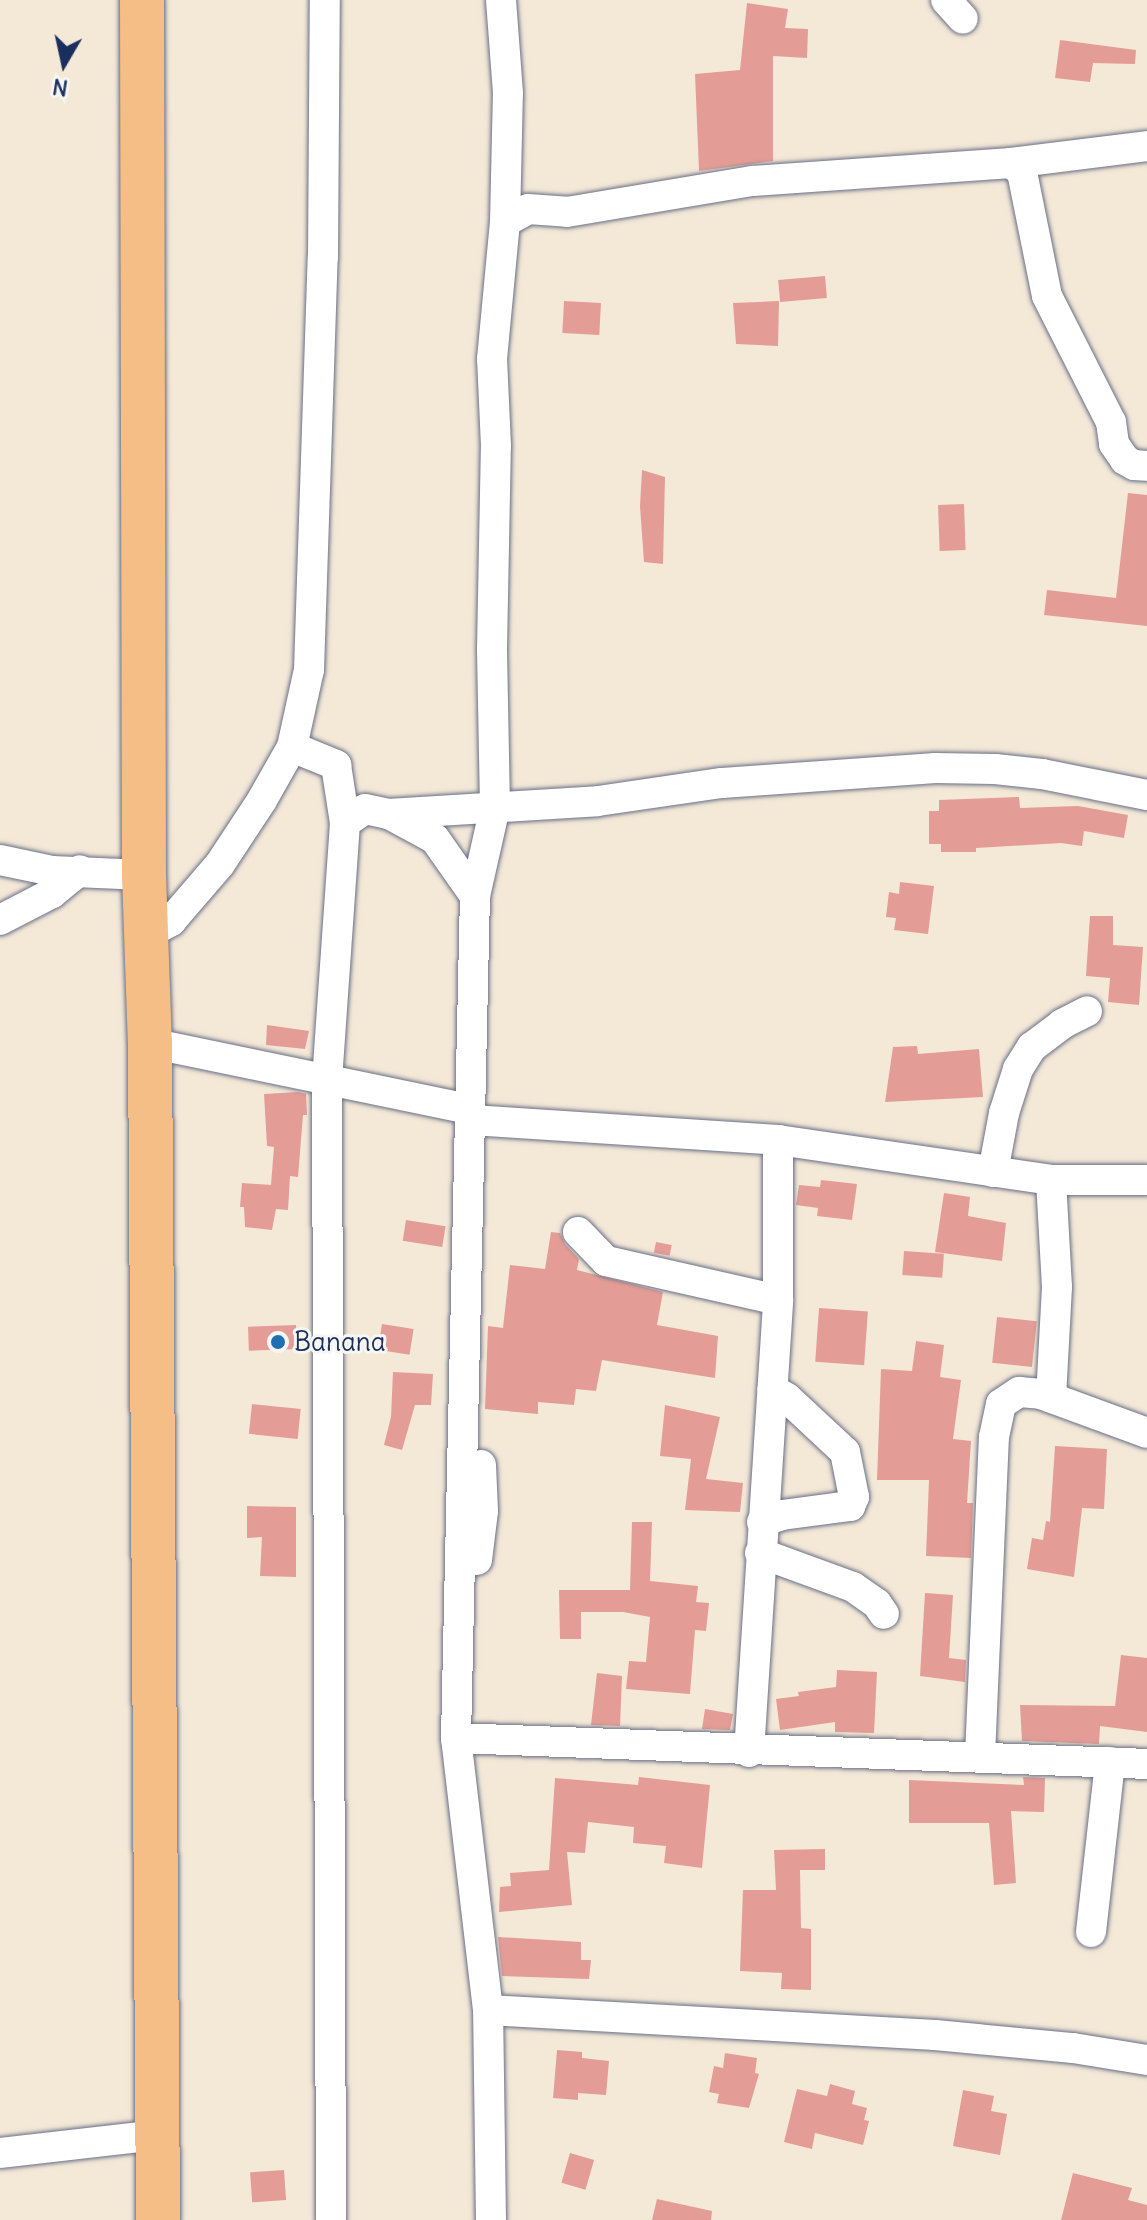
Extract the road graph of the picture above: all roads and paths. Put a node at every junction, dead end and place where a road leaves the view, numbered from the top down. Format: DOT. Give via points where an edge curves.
graph roads {
  1 [pos="142,0"];
  2 [pos="325,0"];
  3 [pos="501,0"];
  4 [pos="1147,146"];
  5 [pos="1011,163"];
  6 [pos="505,167"];
  7 [pos="539,208"];
  8 [pos="505,222"];
  9 [pos="1147,466"];
  10 [pos="292,747"];
  11 [pos="1147,795"];
  12 [pos="495,807"];
  13 [pos="388,814"];
  14 [pos="345,823"];
  15 [pos="0,860"];
  16 [pos="80,870"];
  17 [pos="144,875"];
  18 [pos="475,896"];
  19 [pos="0,920"];
  20 [pos="145,935"];
  21 [pos="1087,1011"];
  22 [pos="150,1043"];
  23 [pos="327,1080"];
  24 [pos="470,1114"];
  25 [pos="778,1140"];
  26 [pos="993,1172"];
  27 [pos="1051,1180"];
  28 [pos="1147,1180"];
  29 [pos="578,1232"];
  30 [pos="778,1300"];
  31 [pos="772,1389"];
  32 [pos="1051,1398"];
  33 [pos="1147,1433"];
  34 [pos="762,1522"];
  35 [pos="760,1553"];
  36 [pos="884,1614"];
  37 [pos="456,1738"];
  38 [pos="749,1752"];
  39 [pos="980,1756"];
  40 [pos="1110,1762"];
  41 [pos="1147,1764"];
  42 [pos="1091,1932"];
  43 [pos="488,2010"];
  44 [pos="1147,2060"];
  45 [pos="159,2135"];
  46 [pos="0,2153"];
  47 [pos="158,2220"];
  48 [pos="331,2220"];
  49 [pos="491,2220"];
  1 -- 17 [label="highway"];
  2 -- 10 [label="street" via="323,257 309,670"];
  3 -- 6 [label="street" via="508,93"];
  4 -- 5 [label="street"];
  5 -- 7 [label="street" via="753,181 567,212"];
  5 -- 9 [label="street" via="1022,172 1047,296 1111,422 1114,444 1125,460"];
  6 -- 7 [label="street" via="519,192"];
  6 -- 8 [label="street"];
  7 -- 8 [label="street" via="518,212"];
  8 -- 12 [label="street" via="492,359"];
  10 -- 14 [label="street" via="336,765"];
  10 -- 20 [label="street" via="220,864 171,921"];
  11 -- 12 [label="street" via="1042,774 935,768"];
  12 -- 13 [label="street"];
  12 -- 18 [label="street"];
  13 -- 14 [label="street" via="365,809"];
  13 -- 18 [label="street" via="435,839"];
  14 -- 23 [label="street"];
  15 -- 16 [label="street" via="52,871"];
  16 -- 17 [label="street"];
  16 -- 19 [label="street" via="52,893"];
  17 -- 20 [label="highway"];
  18 -- 24 [label="street"];
  20 -- 22 [label="highway"];
  21 -- 26 [label="street" via="1032,1047 1018,1069"];
  22 -- 23 [label="street"];
  22 -- 45 [label="highway"];
  23 -- 24 [label="street"];
  23 -- 48 [label="street"];
  24 -- 25 [label="street" via="627,1133"];
  24 -- 37 [label="street"];
  25 -- 26 [label="street"];
  25 -- 30 [label="street"];
  26 -- 27 [label="street"];
  27 -- 28 [label="street"];
  27 -- 32 [label="street" via="1057,1287"];
  29 -- 30 [label="street" via="606,1261"];
  30 -- 31 [label="street"];
  31 -- 34 [label="street"];
  31 -- 34 [label="street" via="845,1452 854,1497 850,1506"];
  32 -- 33 [label="street"];
  32 -- 39 [label="street" via="1019,1392 1007,1397 994,1437"];
  34 -- 35 [label="street"];
  35 -- 36 [label="street" via="853,1587"];
  35 -- 38 [label="street"];
  37 -- 38 [label="street"];
  37 -- 43 [label="street"];
  38 -- 39 [label="street"];
  39 -- 40 [label="street"];
  40 -- 41 [label="street"];
  40 -- 42 [label="street"];
  43 -- 44 [label="street" via="935,2035"];
  43 -- 49 [label="street"];
  45 -- 46 [label="street"];
  45 -- 47 [label="highway"];
}
